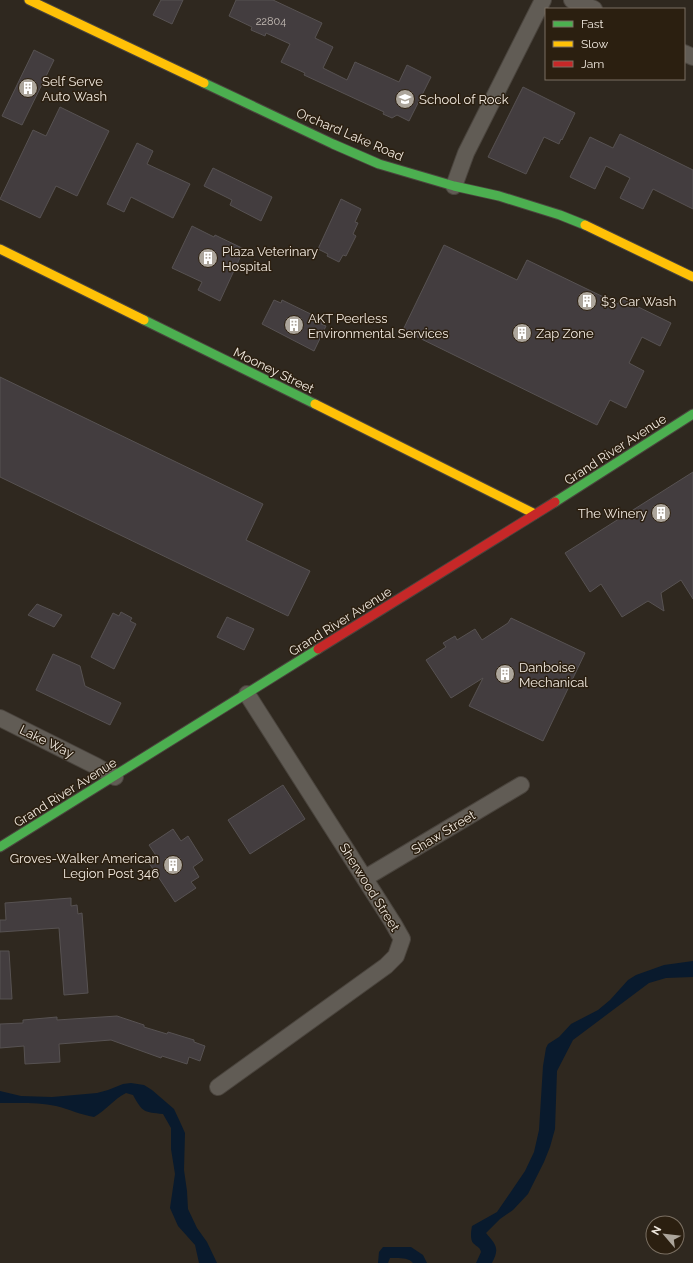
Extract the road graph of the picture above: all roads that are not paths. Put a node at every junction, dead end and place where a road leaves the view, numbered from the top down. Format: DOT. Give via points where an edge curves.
graph roads {
  1 [pos="29,0"];
  2 [pos="543,0"];
  3 [pos="572,0"];
  4 [pos="46,4"];
  5 [pos="592,8"];
  6 [pos="454,186"];
  7 [pos="0,249"];
  8 [pos="693,277"];
  9 [pos="693,414"];
  10 [pos="535,514"];
  11 [pos="247,694"];
  12 [pos="0,718"];
  13 [pos="115,776"];
  14 [pos="521,785"];
  15 [pos="0,847"];
  16 [pos="365,878"];
  17 [pos="218,1087"];
  1 -- 4 [label="main road, Orchard Lake Road"];
  2 -- 6 [label="street" via="466,153"];
  3 -- 5 [label="street"];
  4 -- 6 [label="main road, Orchard Lake Road" via="333,144 379,164"];
  6 -- 8 [label="main road, Orchard Lake Road" via="560,214"];
  7 -- 10 [label="main road, Mooney Street"];
  9 -- 10 [label="main road, Grand River Avenue"];
  10 -- 11 [label="main road, Grand River Avenue"];
  11 -- 13 [label="main road, Grand River Avenue"];
  11 -- 16 [label="street, Sherwood Street"];
  12 -- 13 [label="street, Lake Way"];
  13 -- 15 [label="main road, Grand River Avenue"];
  14 -- 16 [label="street, Shaw Street"];
  16 -- 17 [label="street, Sherwood Street" via="402,939 396,956 386,966"];
}
